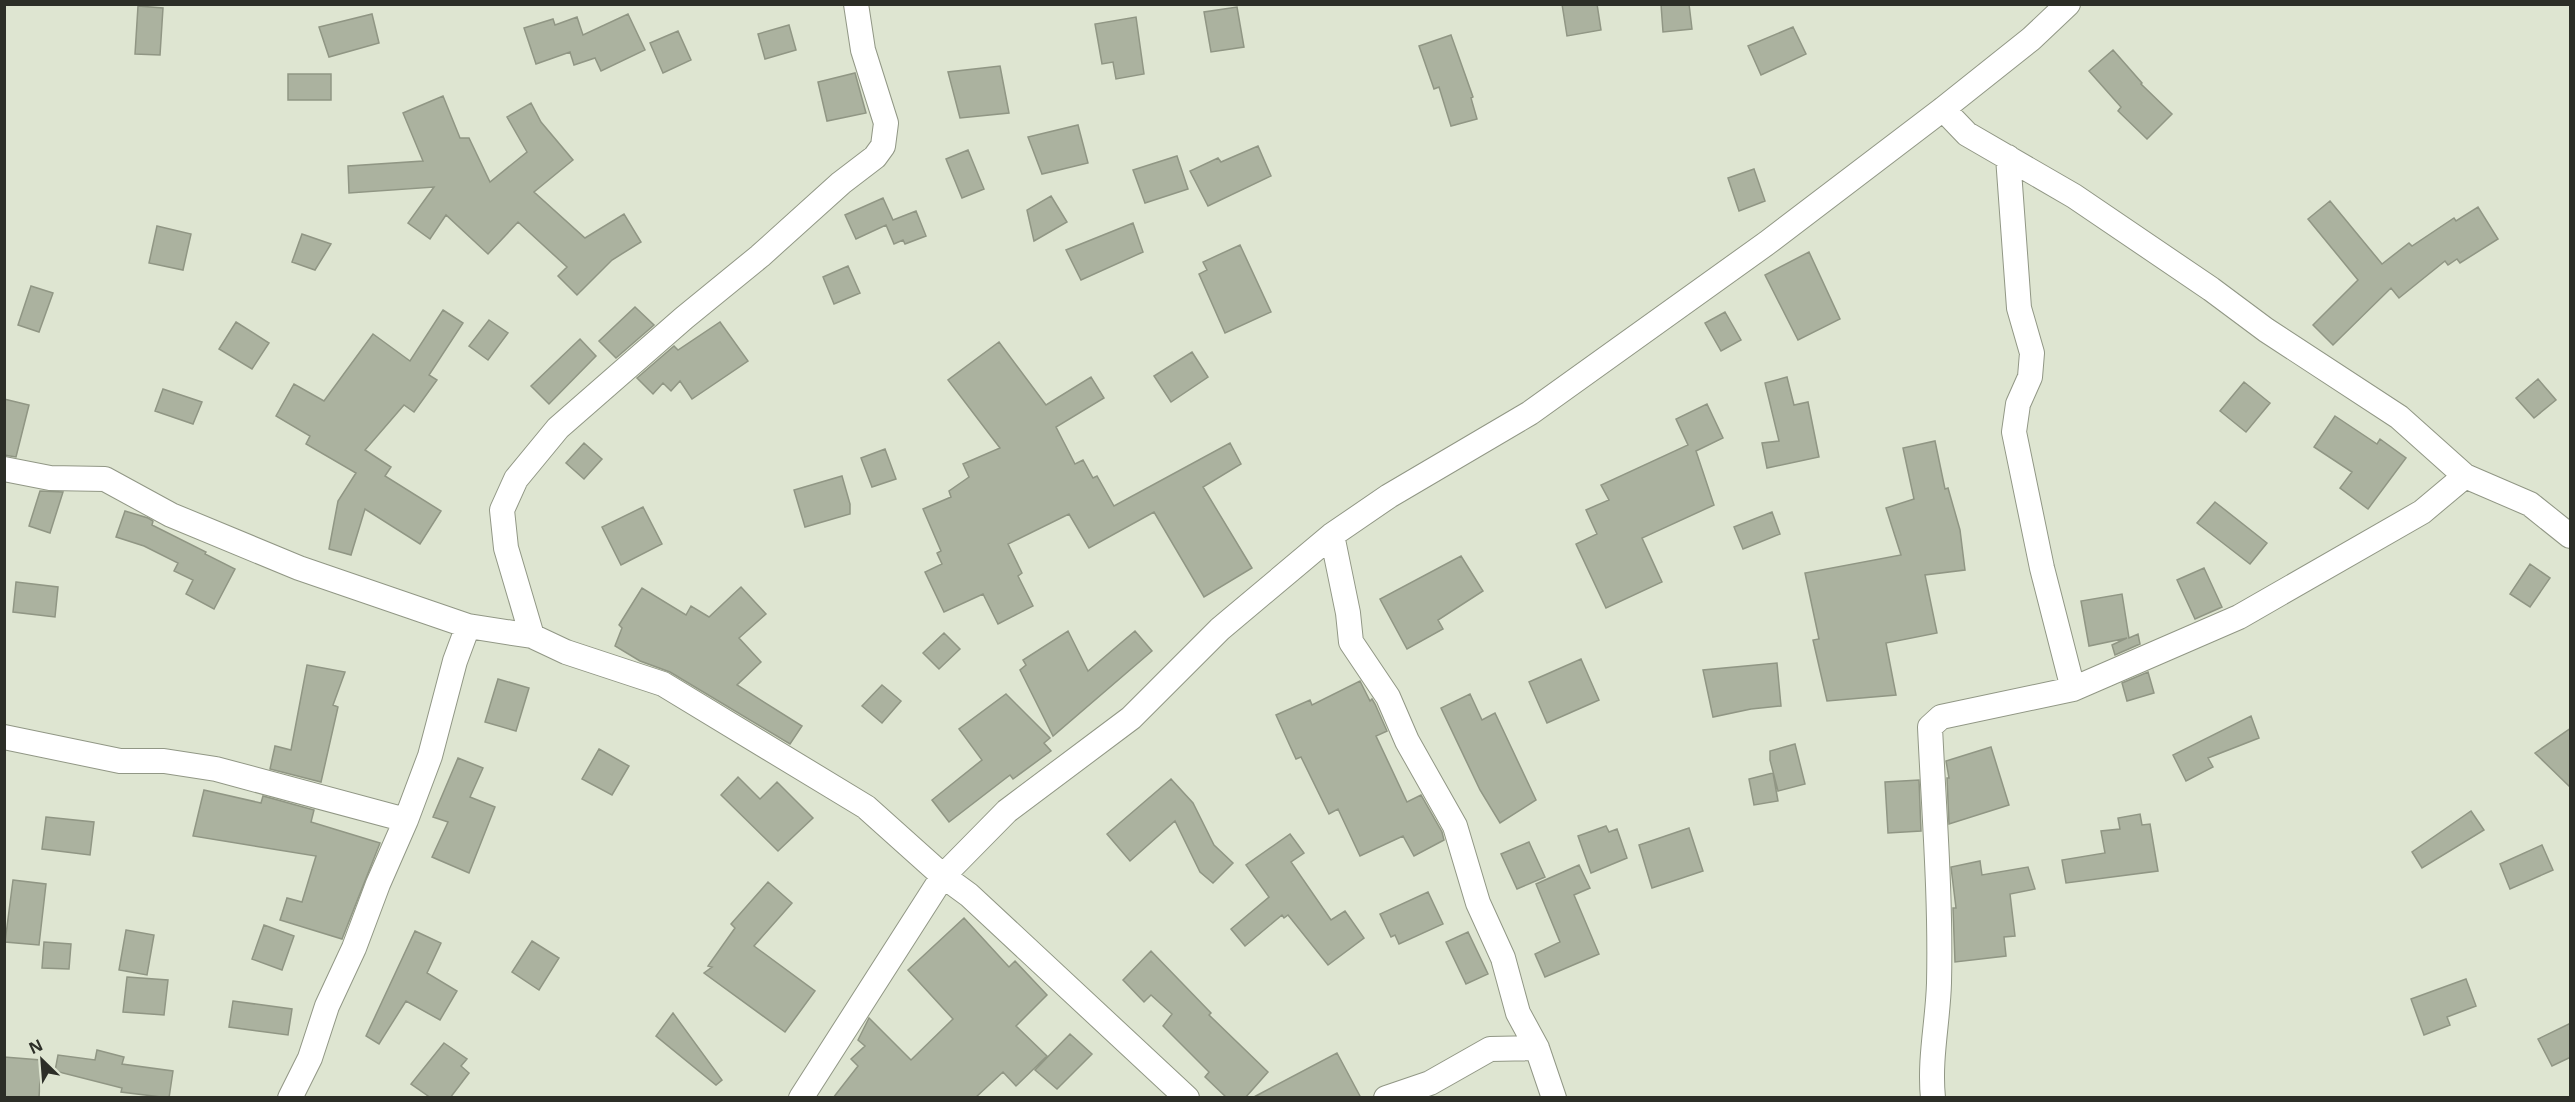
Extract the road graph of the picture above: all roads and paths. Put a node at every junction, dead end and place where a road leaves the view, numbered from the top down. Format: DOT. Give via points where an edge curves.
graph roads {
  1 [pos="856,4"];
  2 [pos="2068,4"];
  3 [pos="1943,110"];
  4 [pos="2008,157"];
  5 [pos="4,469"];
  6 [pos="2465,476"];
  7 [pos="1332,536"];
  8 [pos="2571,536"];
  9 [pos="468,626"];
  10 [pos="532,636"];
  11 [pos="2073,689"];
  12 [pos="4,737"];
  13 [pos="406,820"];
  14 [pos="943,876"];
  15 [pos="1537,1047"];
  16 [pos="290,1098"];
  17 [pos="801,1098"];
  18 [pos="1187,1098"];
  19 [pos="1386,1098"];
  20 [pos="1554,1098"];
  21 [pos="1933,1098"];
  1 -- 10 [label="street" via="863,51 886,123 883,146 875,157 558,428 516,479 502,510 506,549"];
  2 -- 3 [label="street"];
  3 -- 4 [label="street" via="1967,134"];
  3 -- 7 [label="street" via="1767,243 1530,413 1389,495"];
  4 -- 6 [label="street" via="2074,196 2399,417"];
  4 -- 11 [label="street" via="2019,308 2032,354 2030,377 2018,404 2014,432 2042,568"];
  5 -- 9 [label="street" via="50,478 105,479 171,515 299,568"];
  6 -- 8 [label="street" via="2530,504"];
  6 -- 11 [label="street" via="2422,512 2239,617"];
  7 -- 14 [label="street" via="1221,629 1131,718 1007,811"];
  7 -- 15 [label="street" via="1351,642 1388,697 1407,741 1455,826 1478,903 1503,958 1518,1013"];
  9 -- 10 [label="street"];
  9 -- 13 [label="street" via="430,756"];
  10 -- 14 [label="street" via="566,652 663,684 866,807"];
  11 -- 21 [label="street" via="1941,717 1930,727 1939,903"];
  12 -- 13 [label="street" via="120,761 164,761 216,769"];
  13 -- 16 [label="street" via="327,1006 310,1059"];
  14 -- 17 [label="street"];
  14 -- 18 [label="street" via="969,895"];
  15 -- 19 [label="street" via="1490,1049 1430,1083"];
  15 -- 20 [label="street"];
}
